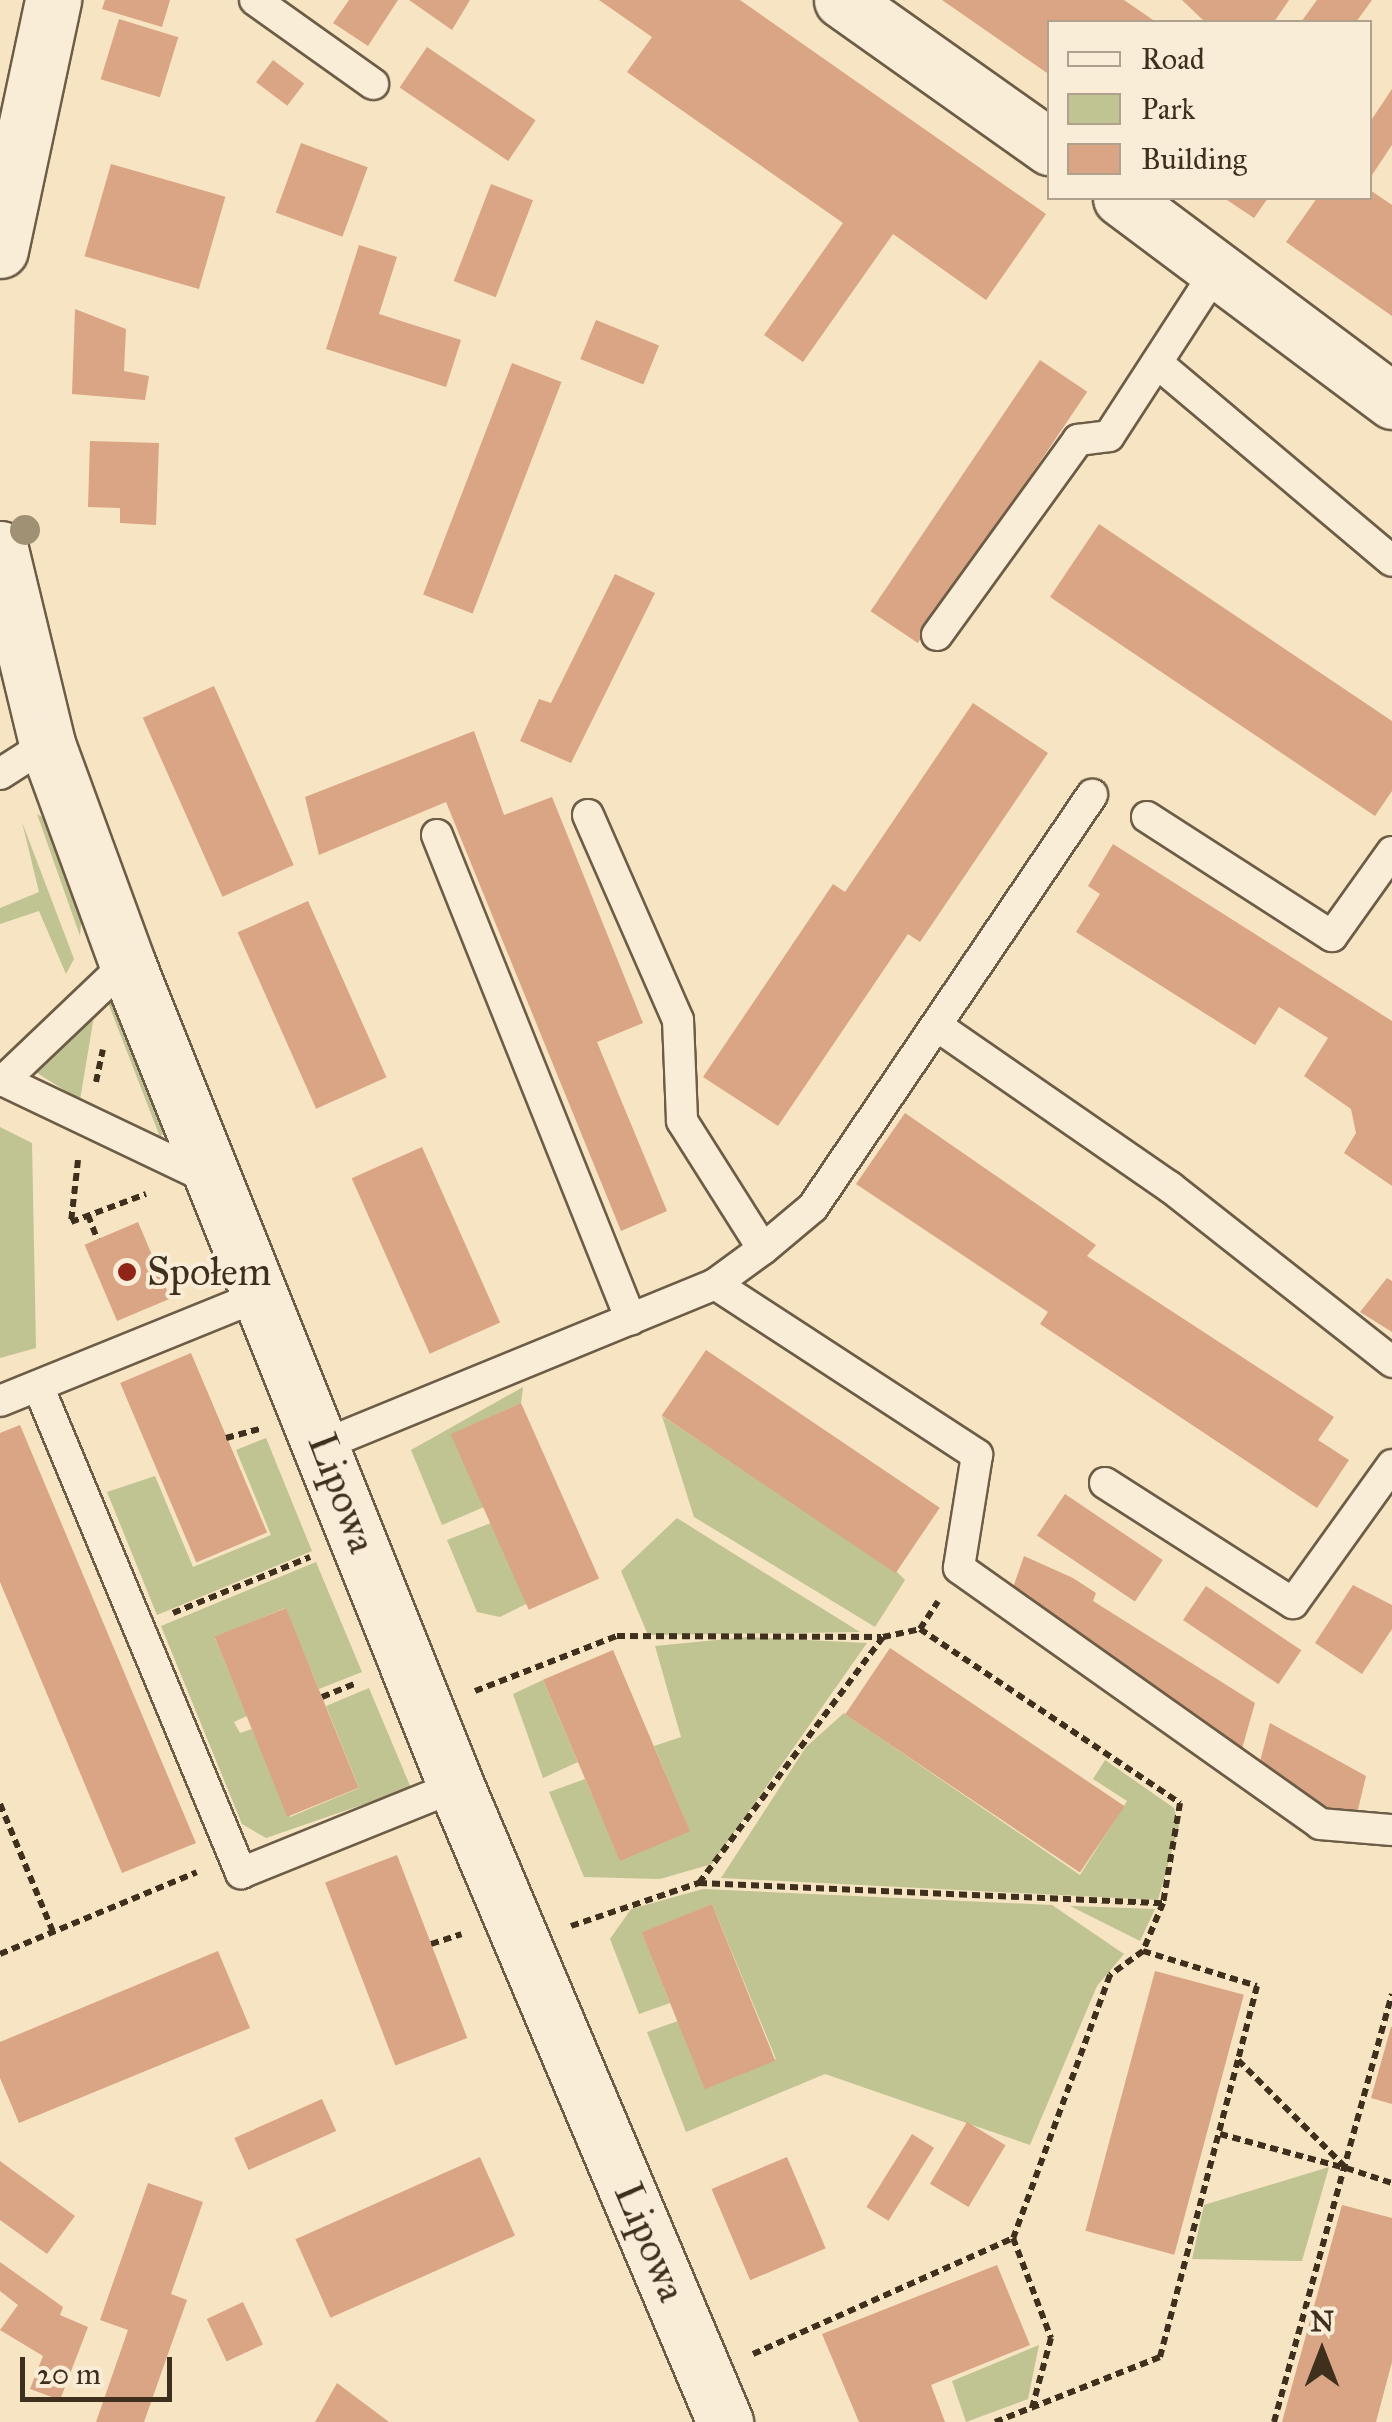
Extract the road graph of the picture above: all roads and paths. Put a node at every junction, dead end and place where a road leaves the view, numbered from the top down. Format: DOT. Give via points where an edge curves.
graph roads {
  1 [pos="53,0"];
  2 [pos="255,0"];
  3 [pos="842,0"];
  4 [pos="372,84"];
  5 [pos="1047,145"];
  6 [pos="1124,200"];
  7 [pos="0,250"];
  8 [pos="1218,268"];
  9 [pos="1157,363"];
  10 [pos="1392,401"];
  11 [pos="0,549"];
  12 [pos="1392,561"];
  13 [pos="938,635"];
  14 [pos="47,744"];
  15 [pos="0,774"];
  16 [pos="1092,795"];
  17 [pos="588,815"];
  18 [pos="1147,817"];
  19 [pos="437,835"];
  20 [pos="1392,852"];
  21 [pos="128,963"];
  22 [pos="940,1028"];
  23 [pos="105,1038"];
  24 [pos="1,1080"];
  25 [pos="92,1098"];
  26 [pos="79,1154"];
  27 [pos="221,1185"];
  28 [pos="156,1190"];
  29 [pos="88,1216"];
  30 [pos="97,1239"];
  31 [pos="764,1250"];
  32 [pos="715,1284"];
  33 [pos="264,1294"];
  34 [pos="631,1320"];
  35 [pos="1392,1362"];
  36 [pos="38,1386"];
  37 [pos="0,1401"];
  38 [pos="271,1426"];
  39 [pos="226,1438"];
  40 [pos="324,1445"];
  41 [pos="1392,1465"];
  42 [pos="1105,1484"];
  43 [pos="320,1553"];
  44 [pos="138,1627"];
  45 [pos="882,1637"];
  46 [pos="372,1678"];
  47 [pos="322,1697"];
  48 [pos="426,1710"];
  49 [pos="456,1786"];
  50 [pos="0,1804"];
  51 [pos="1392,1830"];
  52 [pos="234,1856"];
  53 [pos="699,1884"];
  54 [pos="1162,1903"];
  55 [pos="53,1932"];
  56 [pos="500,1936"];
  57 [pos="430,1944"];
  58 [pos="1143,1950"];
  59 [pos="0,1954"];
  60 [pos="1392,1994"];
  61 [pos="1238,2060"];
  62 [pos="1220,2134"];
  63 [pos="1346,2168"];
  64 [pos="1392,2184"];
  65 [pos="1013,2238"];
  66 [pos="716,2399"];
  67 [pos="1032,2408"];
  68 [pos="996,2422"];
  69 [pos="1274,2422"];
  1 -- 7 [label="street"];
  2 -- 4 [label="lane"];
  3 -- 5 [label="street"];
  6 -- 8 [label="street"];
  8 -- 9 [label="lane"];
  8 -- 10 [label="street"];
  9 -- 12 [label="lane"];
  9 -- 13 [label="lane" via="1109,436 1078,440"];
  11 -- 14 [label="street, Lipowa"];
  14 -- 15 [label="lane"];
  14 -- 21 [label="street, Lipowa"];
  16 -- 22 [label="lane"];
  17 -- 31 [label="lane" via="678,1020 682,1121"];
  18 -- 20 [label="lane" via="1332,936"];
  19 -- 34 [label="lane"];
  21 -- 24 [label="lane"];
  21 -- 27 [label="street, Lipowa"];
  22 -- 31 [label="lane" via="812,1207"];
  22 -- 35 [label="lane" via="1170,1186"];
  23 -- 25 [label="path"];
  24 -- 27 [label="lane"];
  26 -- 29 [label="path" via="70,1222"];
  27 -- 33 [label="street, Lipowa"];
  28 -- 29 [label="path"];
  29 -- 30 [label="path"];
  31 -- 32 [label="lane"];
  32 -- 34 [label="lane"];
  32 -- 51 [label="lane" via="976,1454 959,1568 1320,1824"];
  33 -- 36 [label="lane"];
  33 -- 40 [label="street, Lipowa"];
  34 -- 40 [label="lane"];
  36 -- 37 [label="lane"];
  36 -- 44 [label="lane"];
  38 -- 39 [label="path"];
  40 -- 48 [label="street, Lipowa"];
  41 -- 42 [label="lane" via="1293,1604"];
  43 -- 44 [label="path"];
  44 -- 52 [label="lane"];
  45 -- 48 [label="path" via="617,1636"];
  45 -- 53 [label="path"];
  45 -- 54 [label="path" via="920,1629 1180,1802"];
  46 -- 47 [label="path"];
  48 -- 49 [label="street, Lipowa"];
  49 -- 52 [label="lane" via="242,1873"];
  49 -- 56 [label="street, Lipowa"];
  50 -- 55 [label="path"];
  52 -- 55 [label="path"];
  53 -- 54 [label="path"];
  53 -- 56 [label="path"];
  54 -- 58 [label="path"];
  55 -- 59 [label="path"];
  56 -- 57 [label="path"];
  56 -- 66 [label="street, Lipowa"];
  58 -- 61 [label="path" via="1257,1986"];
  58 -- 65 [label="path" via="1110,1975"];
  60 -- 63 [label="path"];
  61 -- 62 [label="path"];
  61 -- 63 [label="path"];
  62 -- 63 [label="path"];
  62 -- 67 [label="path" via="1160,2357"];
  63 -- 64 [label="path"];
  63 -- 69 [label="path"];
  65 -- 66 [label="path"];
  65 -- 67 [label="path" via="1051,2338"];
  67 -- 68 [label="path"];
}
